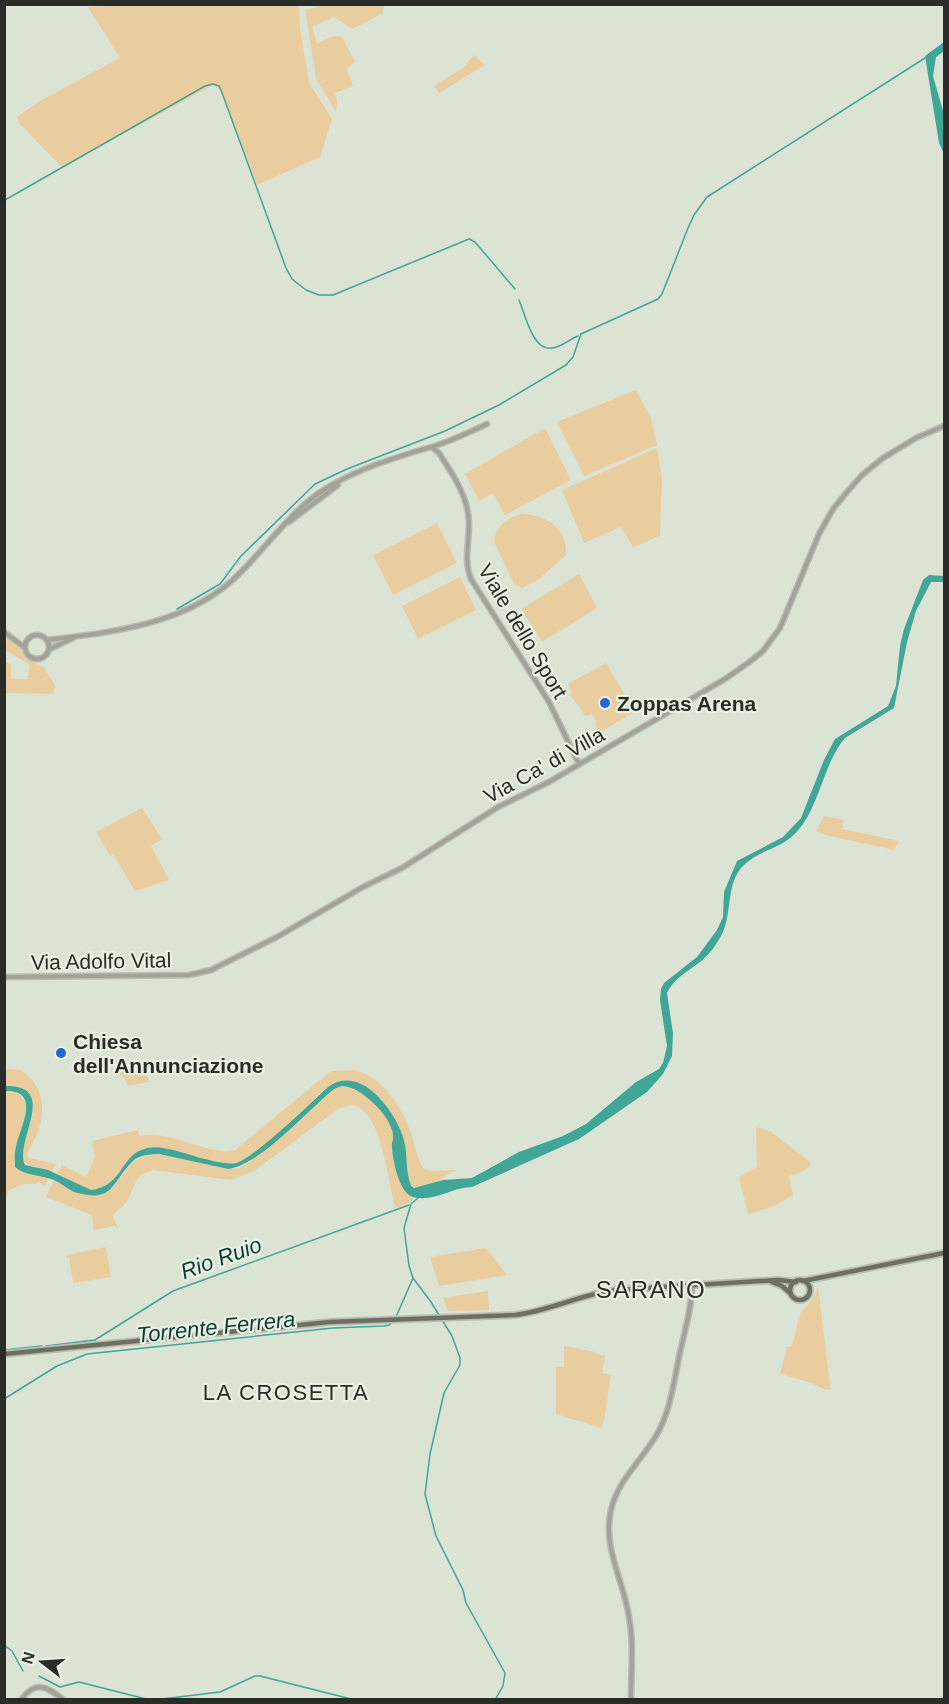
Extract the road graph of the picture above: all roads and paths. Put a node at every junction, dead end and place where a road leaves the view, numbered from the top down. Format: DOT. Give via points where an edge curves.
graph roads {
  1 [pos="487,424"];
  2 [pos="945,426"];
  3 [pos="431,447"];
  4 [pos="4,632"];
  5 [pos="11,636"];
  6 [pos="79,636"];
  7 [pos="60,638"];
  8 [pos="28,639"];
  9 [pos="47,640"];
  10 [pos="56,646"];
  11 [pos="24,647"];
  12 [pos="49,650"];
  13 [pos="579,764"];
  14 [pos="199,974"];
  15 [pos="4,977"];
  16 [pos="945,1253"];
  17 [pos="825,1276"];
  18 [pos="763,1281"];
  19 [pos="803,1281"];
  20 [pos="796,1282"];
  21 [pos="692,1285"];
  22 [pos="810,1287"];
  23 [pos="791,1294"];
  24 [pos="4,1354"];
  25 [pos="21,1700"];
  26 [pos="64,1700"];
  27 [pos="631,1700"];
  1 -- 3 [label="street"];
  2 -- 13 [label="street, Via Ca' di Villa" via="883,458 862,475 833,509 784,621 763,651 725,679"];
  3 -- 6 [label="street" via="365,469 328,487 310,500 233,581 189,610 150,623"];
  3 -- 13 [label="street, Viale dello Sport" via="442,457 466,504 466,561 471,579 549,702"];
  4 -- 5 [label="street"];
  5 -- 8 [label="street"];
  5 -- 11 [label="street"];
  6 -- 7 [label="street"];
  6 -- 10 [label="street"];
  7 -- 9 [label="street"];
  7 -- 10 [label="street"];
  8 -- 9 [label="street" via="38,635"];
  8 -- 11 [label="street"];
  9 -- 12 [label="street"];
  10 -- 12 [label="street"];
  11 -- 12 [label="street" via="37,660"];
  13 -- 14 [label="street, Via Ca' di Villa" via="277,937"];
  14 -- 15 [label="street, Via Adolfo Vital"];
  16 -- 17 [label="main road"];
  17 -- 19 [label="main road"];
  17 -- 22 [label="main road"];
  18 -- 20 [label="main road"];
  18 -- 21 [label="main road"];
  18 -- 23 [label="main road" via="779,1284"];
  19 -- 20 [label="main road"];
  19 -- 22 [label="main road"];
  20 -- 23 [label="main road"];
  21 -- 24 [label="main road" via="606,1291 530,1313 307,1323"];
  21 -- 27 [label="street" via="665,1417 620,1486 610,1513 609,1541 631,1627"];
  22 -- 23 [label="main road" via="804,1299"];
  25 -- 26 [label="street" via="36,1686"];
}
